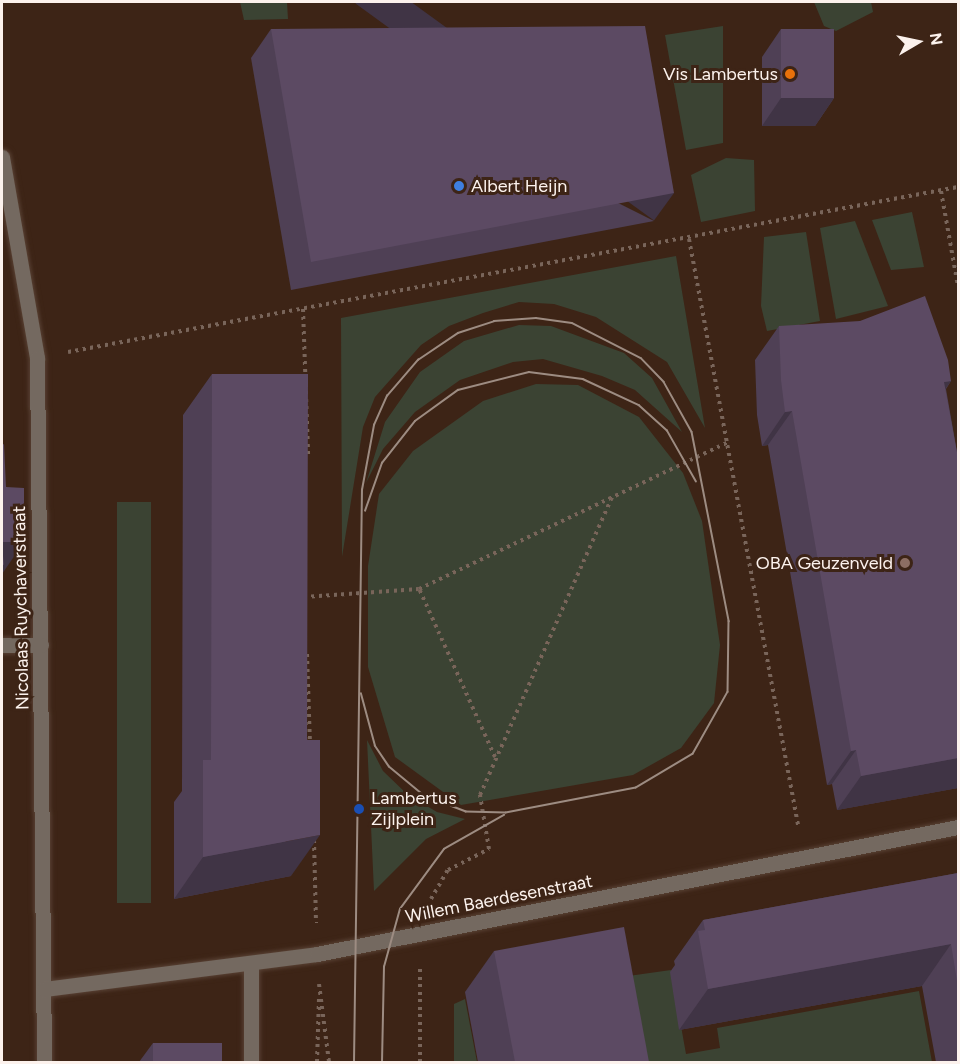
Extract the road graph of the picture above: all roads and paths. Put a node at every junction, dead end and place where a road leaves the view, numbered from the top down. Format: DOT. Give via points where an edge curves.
graph roads {
  1 [pos="2,157"];
  2 [pos="958,188"];
  3 [pos="941,191"];
  4 [pos="689,239"];
  5 [pos="958,286"];
  6 [pos="303,309"];
  7 [pos="37,358"];
  8 [pos="728,442"];
  9 [pos="307,468"];
  10 [pos="612,497"];
  11 [pos="304,586"];
  12 [pos="419,589"];
  13 [pos="304,597"];
  14 [pos="304,605"];
  15 [pos="2,645"];
  16 [pos="41,645"];
  17 [pos="306,646"];
  18 [pos="310,751"];
  19 [pos="495,758"];
  20 [pos="958,827"];
  21 [pos="313,834"];
  22 [pos="804,858"];
  23 [pos="420,935"];
  24 [pos="317,954"];
  25 [pos="251,963"];
  26 [pos="44,989"];
  27 [pos="44,1062"];
  28 [pos="251,1062"];
  29 [pos="317,1062"];
  30 [pos="329,1062"];
  31 [pos="420,1062"];
  1 -- 7 [label="street, Nicolaas Ruychaverstraat"];
  2 -- 3 [label="path"];
  3 -- 4 [label="path"];
  3 -- 5 [label="path"];
  4 -- 6 [label="path"];
  4 -- 8 [label="path"];
  6 -- 7 [label="path"];
  6 -- 9 [label="path" via="309,386"];
  7 -- 16 [label="street, Nicolaas Ruychaverstraat"];
  8 -- 10 [label="path"];
  8 -- 22 [label="path"];
  10 -- 12 [label="path"];
  10 -- 19 [label="path"];
  11 -- 13 [label="path"];
  12 -- 13 [label="path"];
  12 -- 19 [label="path"];
  13 -- 14 [label="path"];
  15 -- 16 [label="street"];
  16 -- 26 [label="street, Nicolaas Ruychaverstraat"];
  17 -- 18 [label="path"];
  19 -- 23 [label="path" via="480,795 489,849 448,870 431,899"];
  20 -- 22 [label="street, Willem Baerdesenstraat"];
  21 -- 24 [label="path"];
  22 -- 23 [label="street, Willem Baerdesenstraat"];
  23 -- 24 [label="street, Willem Baerdesenstraat"];
  23 -- 31 [label="path"];
  24 -- 25 [label="street, Willem Baerdesenstraat"];
  25 -- 26 [label="street, Willem Baerdesenstraat"];
  25 -- 28 [label="street"];
  26 -- 27 [label="street, Nicolaas Ruychaverstraat"];
  29 -- 30 [label="path" via="320,988"];
}
